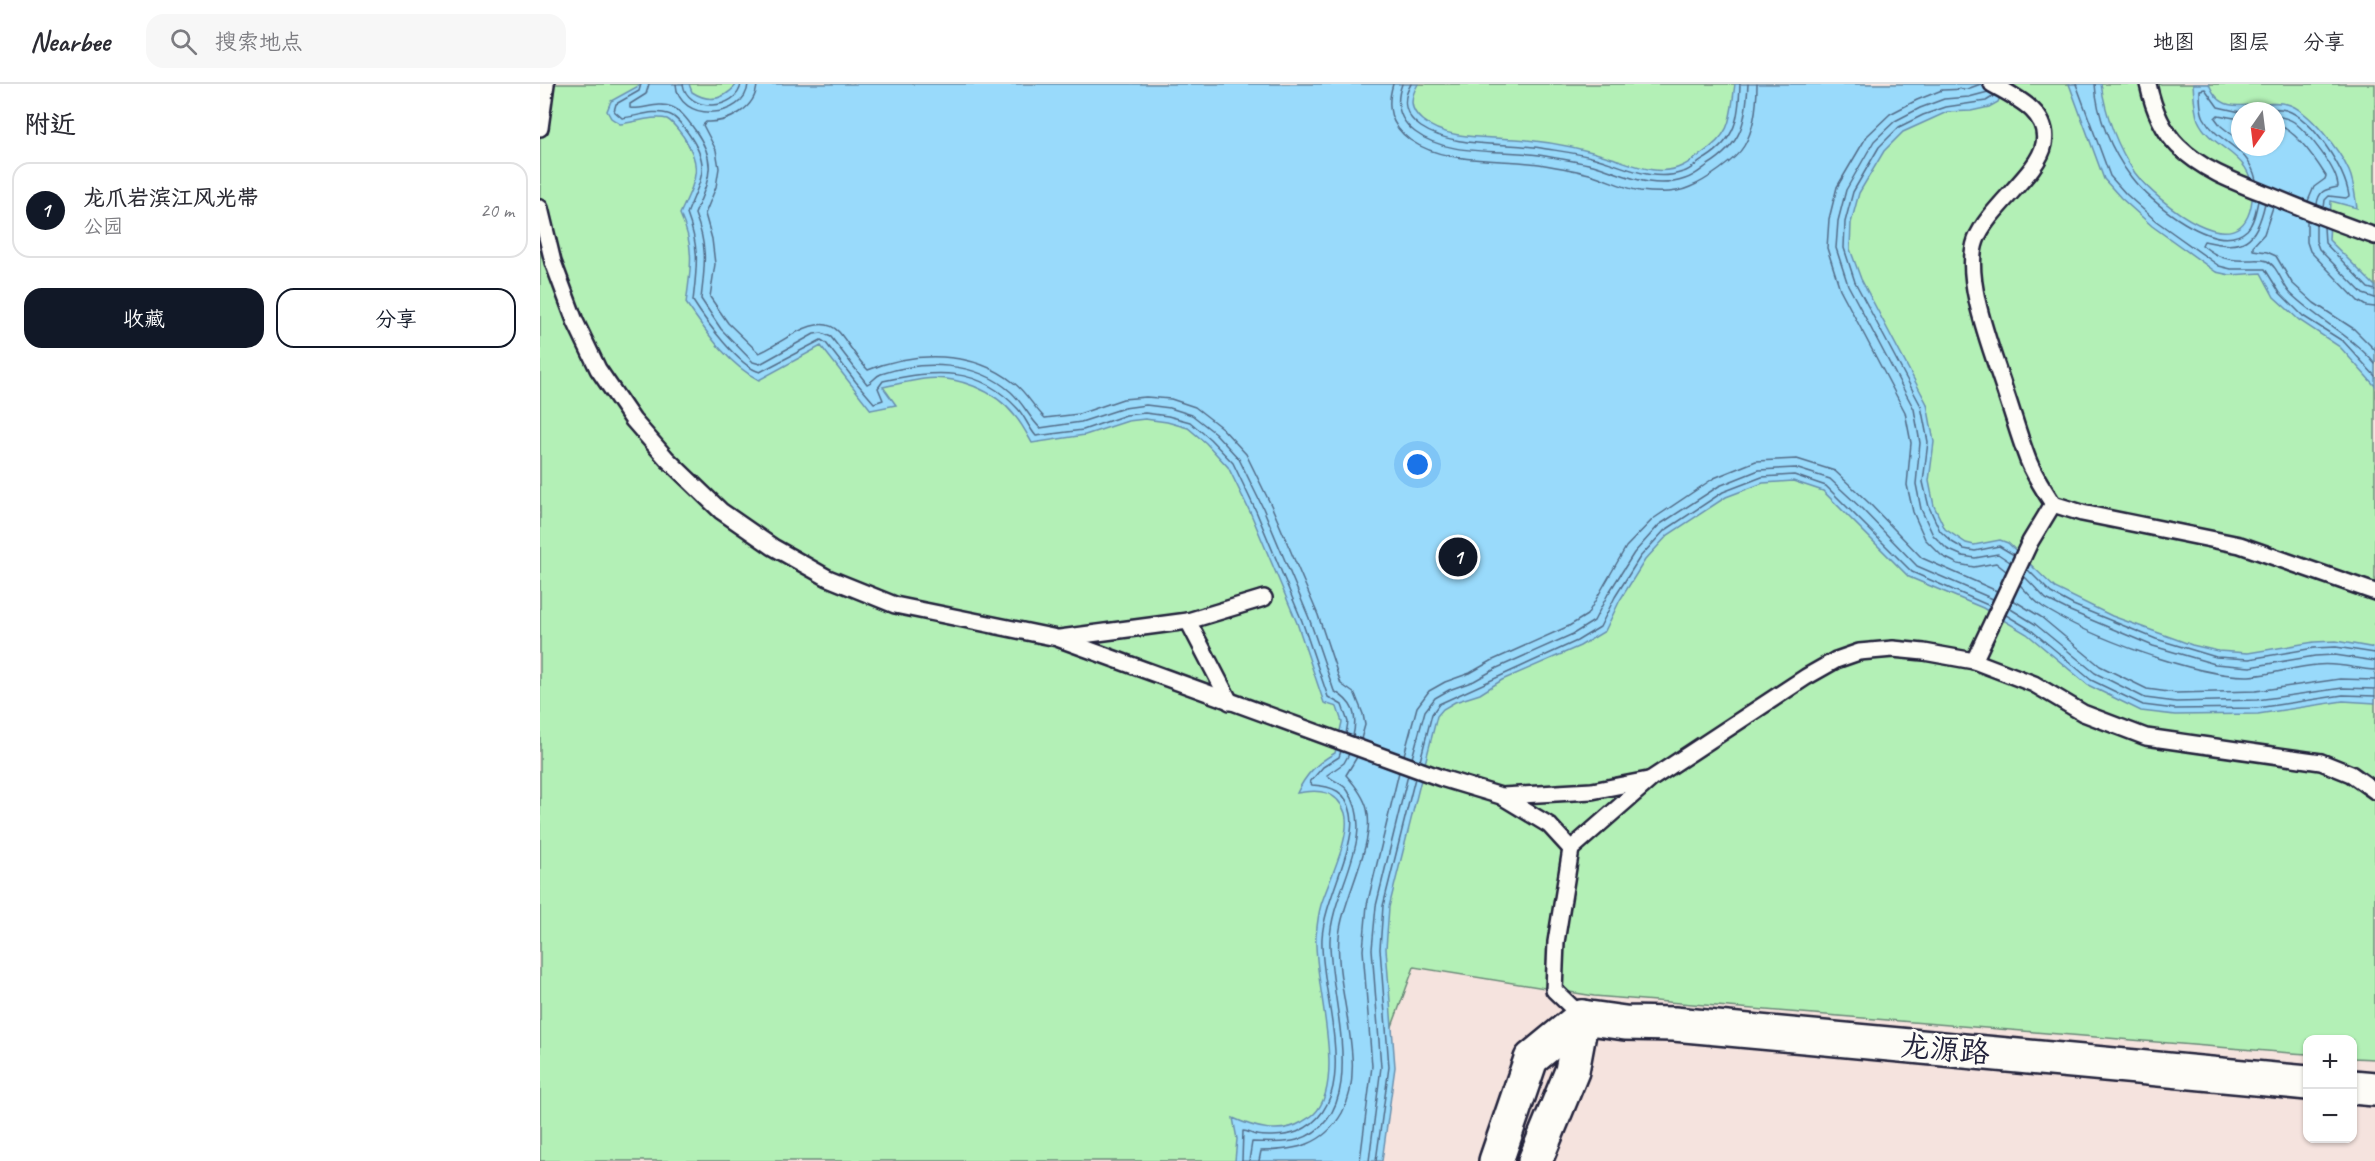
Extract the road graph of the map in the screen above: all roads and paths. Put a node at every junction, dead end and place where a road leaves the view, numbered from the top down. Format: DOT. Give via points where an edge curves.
graph roads {
  1 [pos="546,84"];
  2 [pos="1992,84"];
  3 [pos="2148,84"];
  4 [pos="540,128"];
  5 [pos="540,208"];
  6 [pos="2375,236"];
  7 [pos="2053,504"];
  8 [pos="2375,592"];
  9 [pos="1264,598"];
  10 [pos="1188,621"];
  11 [pos="1057,638"];
  12 [pos="1974,661"];
  13 [pos="1230,702"];
  14 [pos="1651,780"];
  15 [pos="2375,791"];
  16 [pos="1501,796"];
  17 [pos="1571,849"];
  18 [pos="1582,1017"];
  19 [pos="2303,1083"];
  20 [pos="2357,1087"];
  21 [pos="2375,1089"];
  22 [pos="1496,1161"];
  23 [pos="1535,1161"];
  1 -- 4 [label="lane"];
  2 -- 7 [label="lane" via="2032,109 2044,123 2044,145 2037,160 1986,221 1975,241 1972,265 1983,323 2028,462"];
  3 -- 6 [label="lane" via="2162,126 2197,162 2232,181"];
  5 -- 11 [label="lane" via="553,262 598,369 633,420 721,511 828,578 895,606"];
  7 -- 8 [label="lane" via="2240,545"];
  7 -- 12 [label="lane" via="2030,542"];
  9 -- 10 [label="lane"];
  10 -- 11 [label="lane"];
  10 -- 13 [label="lane"];
  11 -- 13 [label="lane"];
  12 -- 14 [label="lane" via="1893,649 1859,652 1836,660"];
  12 -- 15 [label="lane" via="2034,684 2083,713 2146,737 2321,762 2351,774"];
  13 -- 16 [label="lane"];
  14 -- 16 [label="lane" via="1592,791"];
  14 -- 17 [label="lane"];
  16 -- 17 [label="lane" via="1550,825"];
  17 -- 18 [label="lane" via="1556,942 1554,990"];
  18 -- 19 [label="street, 龙源路"];
  18 -- 22 [label="street" via="1532,1059"];
  18 -- 23 [label="street" via="1572,1071"];
  20 -- 21 [label="street"];
}
